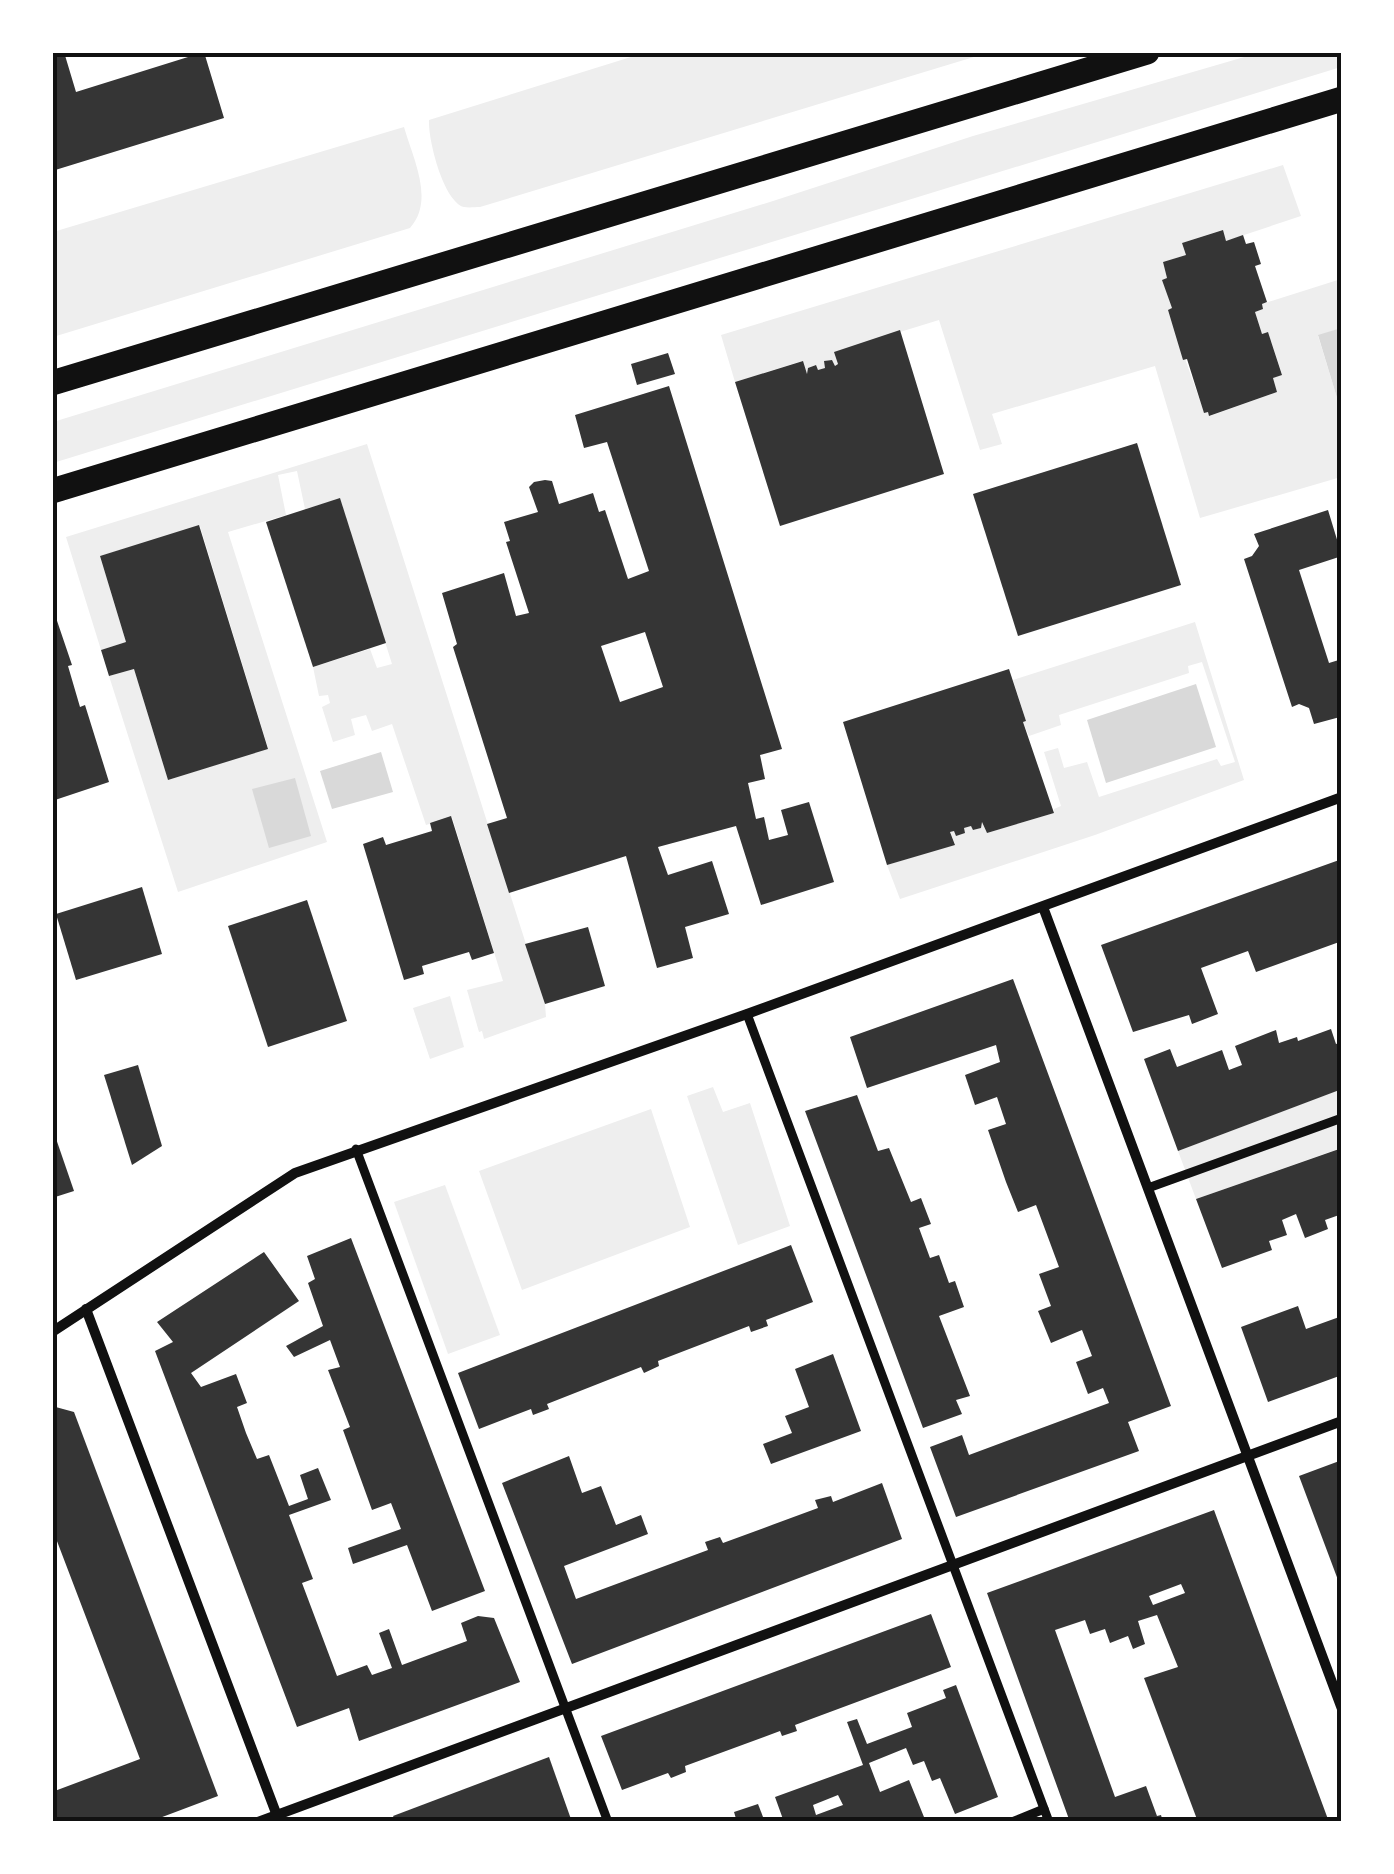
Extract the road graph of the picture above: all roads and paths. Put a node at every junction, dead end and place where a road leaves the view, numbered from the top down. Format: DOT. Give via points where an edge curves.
graph roads {
  1 [pos="1147,52"];
  2 [pos="1342,99"];
  3 [pos="52,382"];
  4 [pos="52,491"];
  5 [pos="1342,797"];
  6 [pos="1043,908"];
  7 [pos="747,1014"];
  8 [pos="1342,1118"];
  9 [pos="356,1149"];
  10 [pos="1148,1188"];
  11 [pos="86,1309"];
  12 [pos="52,1332"];
  13 [pos="1342,1421"];
  14 [pos="1248,1457"];
  15 [pos="953,1566"];
  16 [pos="567,1710"];
  17 [pos="1342,1710"];
  18 [pos="1044,1810"];
  19 [pos="278,1818"];
  20 [pos="258,1822"];
  21 [pos="608,1822"];
  22 [pos="1012,1822"];
  23 [pos="1049,1822"];
  1 -- 3 [label="main road"];
  2 -- 4 [label="main road"];
  5 -- 6 [label="street"];
  6 -- 7 [label="street"];
  6 -- 10 [label="street"];
  7 -- 9 [label="street"];
  7 -- 15 [label="street"];
  8 -- 10 [label="street"];
  9 -- 11 [label="street" via="294,1173"];
  9 -- 16 [label="street"];
  10 -- 14 [label="street"];
  11 -- 12 [label="street"];
  11 -- 19 [label="street"];
  13 -- 14 [label="street"];
  14 -- 15 [label="street"];
  14 -- 17 [label="street"];
  15 -- 16 [label="street"];
  15 -- 18 [label="street"];
  16 -- 19 [label="street"];
  16 -- 21 [label="street"];
  18 -- 22 [label="street"];
  18 -- 23 [label="street"];
  19 -- 20 [label="street"];
}
